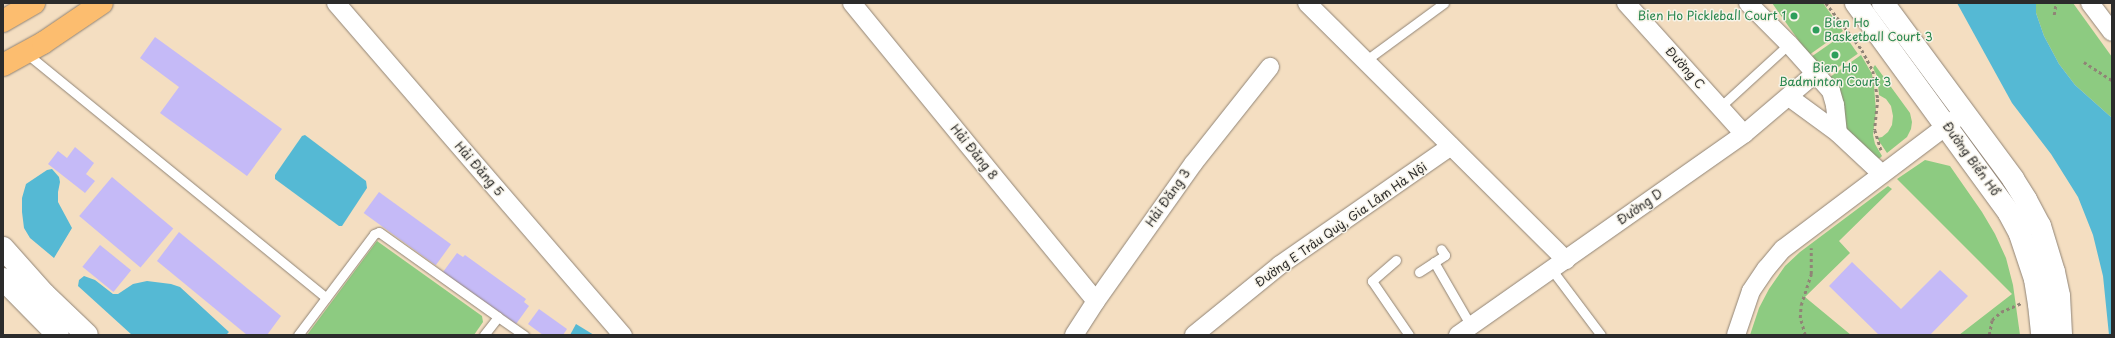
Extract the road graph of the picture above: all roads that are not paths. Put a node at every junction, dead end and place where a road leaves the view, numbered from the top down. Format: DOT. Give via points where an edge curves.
graph roads {
  1 [pos="34,3"];
  2 [pos="102,3"];
  3 [pos="336,3"];
  4 [pos="852,3"];
  5 [pos="1307,3"];
  6 [pos="1444,3"];
  7 [pos="1626,3"];
  8 [pos="1748,3"];
  9 [pos="1856,3"];
  10 [pos="1883,3"];
  11 [pos="2090,3"];
  12 [pos="3,21"];
  13 [pos="2112,32"];
  14 [pos="1789,44"];
  15 [pos="26,53"];
  16 [pos="1365,61"];
  17 [pos="3,65"];
  18 [pos="1270,67"];
  19 [pos="1816,73"];
  20 [pos="1789,97"];
  21 [pos="1720,106"];
  22 [pos="1964,113"];
  23 [pos="1947,126"];
  24 [pos="1838,133"];
  25 [pos="1744,134"];
  26 [pos="1451,146"];
  27 [pos="1882,174"];
  28 [pos="3,248"];
  29 [pos="1441,249"];
  30 [pos="1396,260"];
  31 [pos="1434,262"];
  32 [pos="1559,265"];
  33 [pos="1419,272"];
  34 [pos="3,279"];
  35 [pos="326,298"];
  36 [pos="1096,301"];
  37 [pos="498,316"];
  38 [pos="1461,333"];
  39 [pos="58,335"];
  40 [pos="87,335"];
  41 [pos="298,335"];
  42 [pos="484,335"];
  43 [pos="524,335"];
  44 [pos="623,335"];
  45 [pos="1074,335"];
  46 [pos="1194,335"];
  47 [pos="1409,335"];
  48 [pos="1601,335"];
  49 [pos="1736,335"];
  50 [pos="2042,335"];
  51 [pos="2062,335"];
  1 -- 12 [label="main road"];
  2 -- 15 [label="main road"];
  3 -- 44 [label="street, Hải Đăng 5"];
  4 -- 36 [label="street, Hải Đăng 8"];
  5 -- 16 [label="street"];
  6 -- 16 [label="lane"];
  7 -- 21 [label="street, Đường C"];
  8 -- 14 [label="street"];
  9 -- 23 [label="street, Đường Biển Hồ"];
  10 -- 22 [label="street, Đường Biển Hồ"];
  11 -- 13 [label="street"];
  14 -- 19 [label="street"];
  14 -- 21 [label="lane"];
  15 -- 17 [label="main road"];
  15 -- 35 [label="lane"];
  16 -- 26 [label="street"];
  18 -- 36 [label="street, Hải Đăng 3" via="1192,164"];
  19 -- 20 [label="street, Đường D"];
  19 -- 24 [label="street" via="1834,97"];
  20 -- 24 [label="street"];
  20 -- 25 [label="street, Đường D"];
  21 -- 25 [label="street, Đường C"];
  22 -- 23 [label="street"];
  22 -- 51 [label="street, Đường Biển Hồ" via="2020,189 2040,226 2059,296"];
  23 -- 27 [label="street"];
  23 -- 50 [label="street, Đường Biển Hồ" via="2003,203 2020,234 2035,279"];
  24 -- 27 [label="street"];
  25 -- 32 [label="street, Đường D"];
  26 -- 32 [label="street"];
  26 -- 46 [label="street, Đường E Trâu Quỳ, Gia Lâm Hà Nội" via="1280,265"];
  27 -- 49 [label="street" via="1793,240 1774,258 1751,291"];
  28 -- 40 [label="street" via="44,294"];
  29 -- 31 [label="lane" via="1446,255"];
  30 -- 47 [label="lane" via="1372,282"];
  31 -- 33 [label="lane"];
  31 -- 38 [label="lane"];
  32 -- 38 [label="street, Đường D"];
  32 -- 48 [label="lane"];
  34 -- 39 [label="street"];
  35 -- 37 [label="lane" via="374,234 380,232"];
  35 -- 41 [label="lane"];
  36 -- 45 [label="street, Hải Đăng 3"];
  37 -- 42 [label="lane"];
  37 -- 43 [label="lane"];
}
